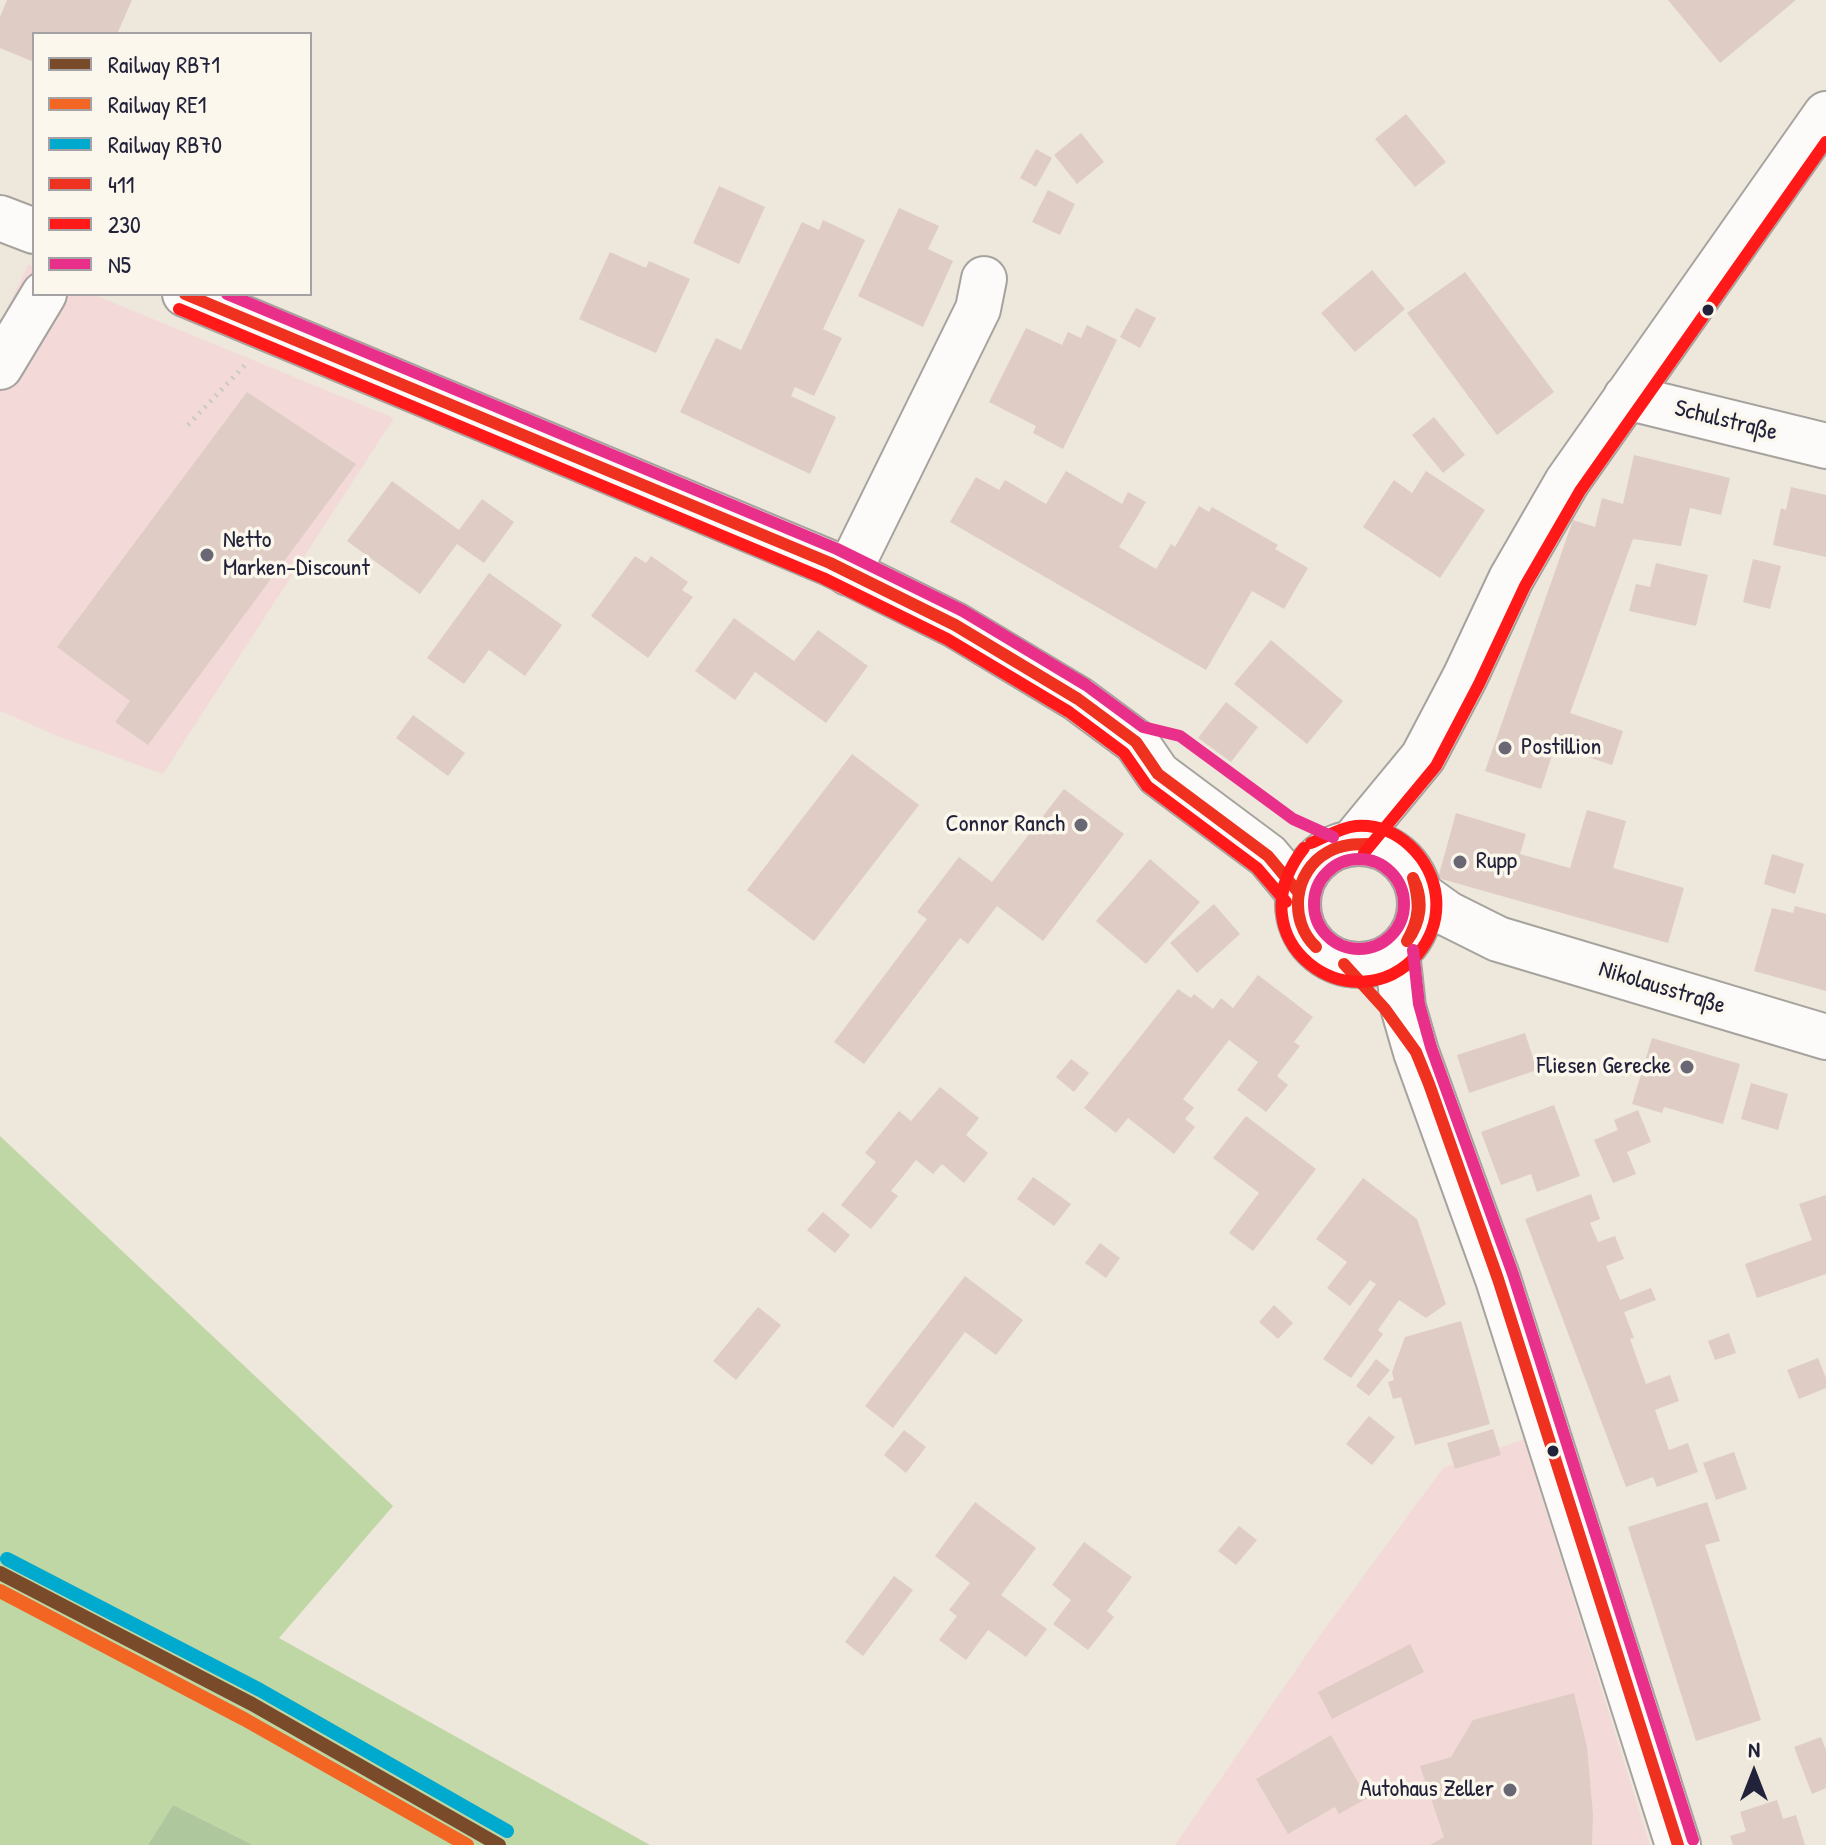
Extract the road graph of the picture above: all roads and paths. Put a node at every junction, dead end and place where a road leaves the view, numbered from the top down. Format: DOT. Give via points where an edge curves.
graph roads {
  1 [pos="1826,114"];
  2 [pos="0,218"];
  3 [pos="32,230"];
  4 [pos="984,279"];
  5 [pos="43,296"];
  6 [pos="190,296"];
  7 [pos="275,332"];
  8 [pos="0,367"];
  9 [pos="1626,397"];
  10 [pos="188,425"];
  11 [pos="1826,446"];
  12 [pos="848,573"];
  13 [pos="1136,742"];
  14 [pos="1423,757"];
  15 [pos="1339,848"];
  16 [pos="1413,879"];
  17 [pos="1298,892"];
  18 [pos="1498,939"];
  19 [pos="1402,947"];
  20 [pos="1344,964"];
  21 [pos="1826,1037"];
  22 [pos="1416,1052"];
  23 [pos="1678,1845"];
  1 -- 9 [label="street"];
  2 -- 3 [label="street"];
  4 -- 12 [label="street" via="978,309"];
  5 -- 8 [label="street"];
  6 -- 7 [label="street"];
  7 -- 10 [label="path"];
  7 -- 12 [label="street"];
  9 -- 11 [label="street, Schulstraße"];
  9 -- 14 [label="street" via="1567,482 1511,579"];
  12 -- 13 [label="street" via="955,625 1078,699"];
  13 -- 15 [label="street" via="1172,750 1285,833"];
  13 -- 17 [label="street" via="1158,774 1268,856"];
  14 -- 15 [label="street"];
  14 -- 16 [label="street"];
  15 -- 16 [label="street" via="1372,843 1391,851"];
  15 -- 17 [label="street" via="1317,858"];
  16 -- 18 [label="street, Nikolausstraße" via="1448,914"];
  16 -- 19 [label="street" via="1419,919"];
  17 -- 20 [label="street" via="1297,911 1307,937 1326,957"];
  18 -- 19 [label="street, Nikolausstraße" via="1455,935"];
  18 -- 21 [label="street, Nikolausstraße"];
  19 -- 20 [label="street" via="1381,962"];
  19 -- 22 [label="street" via="1403,1007"];
  20 -- 22 [label="street"];
  22 -- 23 [label="street" via="1498,1279"];
}
